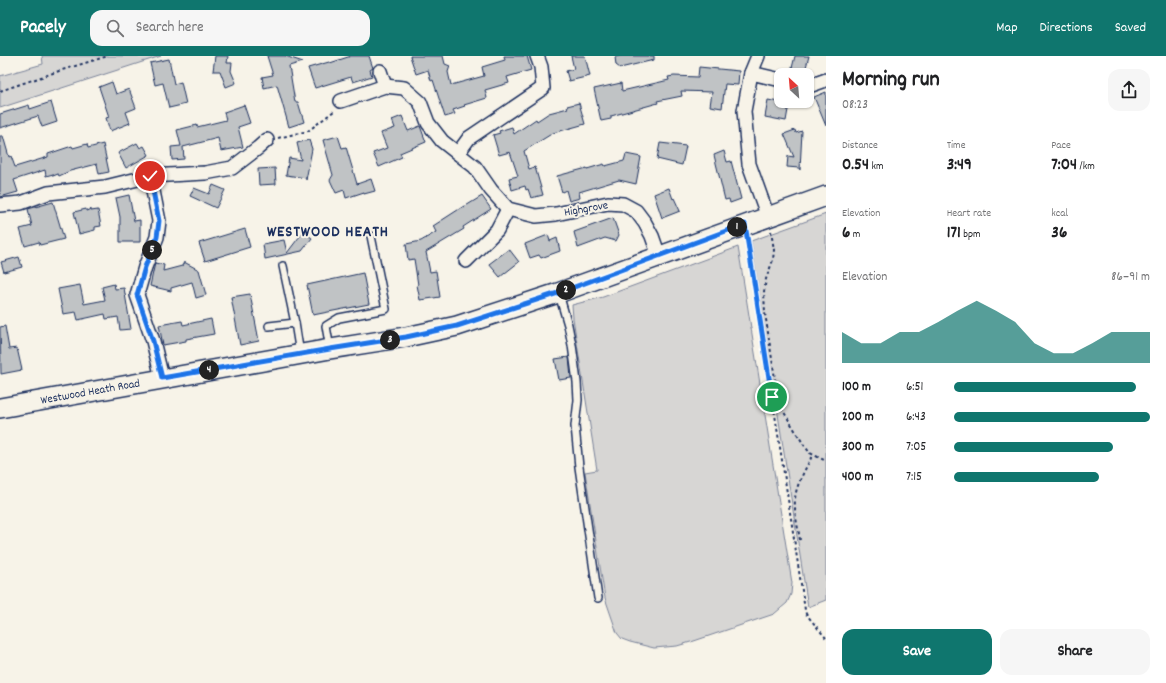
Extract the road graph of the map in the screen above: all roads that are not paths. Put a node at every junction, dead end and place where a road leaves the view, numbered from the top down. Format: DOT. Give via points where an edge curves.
graph roads {
  1 [pos="537,56"];
  2 [pos="758,56"];
  3 [pos="380,71"];
  4 [pos="751,73"];
  5 [pos="774,78"];
  6 [pos="826,80"];
  7 [pos="814,83"];
  8 [pos="385,86"];
  9 [pos="341,101"];
  10 [pos="266,140"];
  11 [pos="458,153"];
  12 [pos="150,176"];
  13 [pos="826,196"];
  14 [pos="0,205"];
  15 [pos="508,209"];
  16 [pos="769,223"];
  17 [pos="371,236"];
  18 [pos="659,256"];
  19 [pos="466,261"];
  20 [pos="283,266"];
  21 [pos="558,293"];
  22 [pos="295,323"];
  23 [pos="269,326"];
  24 [pos="330,349"];
  25 [pos="300,354"];
  26 [pos="162,378"];
  27 [pos="0,408"];
  28 [pos="598,598"];
  1 -- 11 [label="street" via="543,88 469,138"];
  2 -- 4 [label="street"];
  3 -- 8 [label="street"];
  4 -- 5 [label="street"];
  4 -- 16 [label="street" via="744,110 749,164"];
  6 -- 7 [label="street"];
  8 -- 9 [label="street"];
  8 -- 11 [label="street" via="404,88 420,102 428,122 442,141"];
  10 -- 12 [label="street" via="232,168 205,173"];
  11 -- 15 [label="street" via="475,167"];
  12 -- 14 [label="street" via="105,187 48,193 21,204"];
  12 -- 26 [label="street" via="159,221 157,237 137,295 153,341"];
  13 -- 16 [label="street, Westwood Heath Road"];
  15 -- 18 [label="street, Highgrove" via="536,216 608,203 623,204 636,211 645,223"];
  15 -- 19 [label="street" via="497,230"];
  16 -- 18 [label="street, Westwood Heath Road" via="745,224"];
  17 -- 24 [label="lane" via="386,309 338,318 326,326"];
  18 -- 21 [label="street, Westwood Heath Road"];
  20 -- 22 [label="lane"];
  21 -- 24 [label="street, Westwood Heath Road" via="457,326"];
  21 -- 28 [label="lane" via="568,324 576,374 579,467"];
  22 -- 23 [label="lane"];
  22 -- 25 [label="lane"];
  24 -- 25 [label="street, Westwood Heath Road"];
  25 -- 26 [label="street, Westwood Heath Road"];
  26 -- 27 [label="street, Westwood Heath Road"];
}
